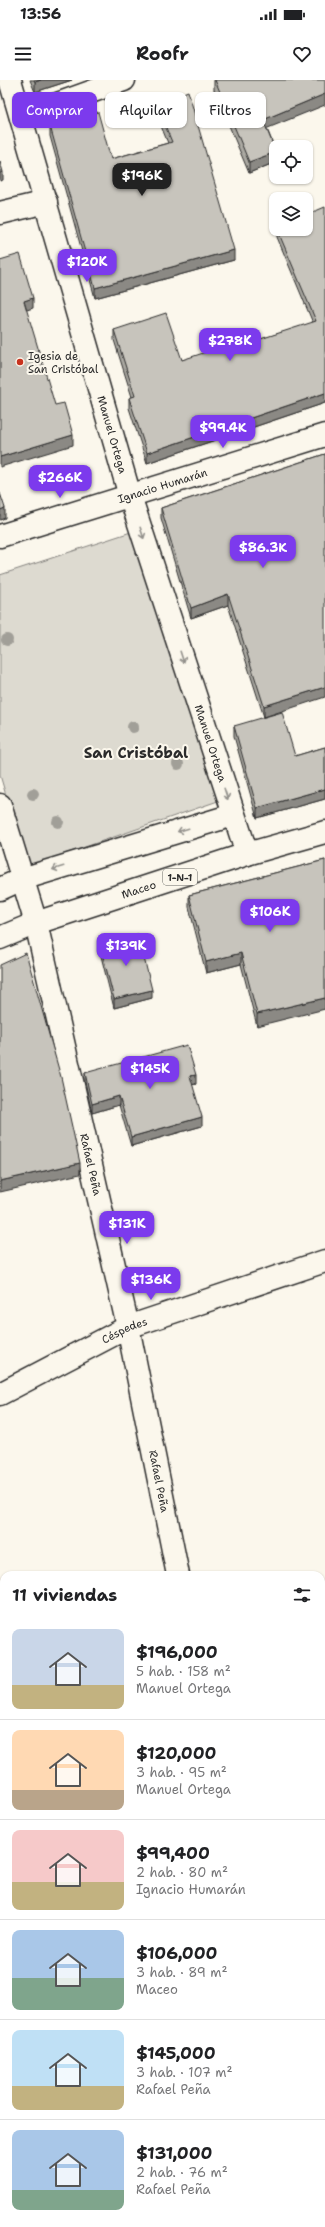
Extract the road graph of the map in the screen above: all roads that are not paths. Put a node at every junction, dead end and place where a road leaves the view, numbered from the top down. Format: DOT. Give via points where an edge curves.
graph roads {
  1 [pos="10,80"];
  2 [pos="124,80"];
  3 [pos="14,92"];
  4 [pos="91,92"];
  5 [pos="24,128"];
  6 [pos="46,202"];
  7 [pos="0,213"];
  8 [pos="325,435"];
  9 [pos="130,496"];
  10 [pos="0,536"];
  11 [pos="0,805"];
  12 [pos="233,814"];
  13 [pos="325,832"];
  14 [pos="246,854"];
  15 [pos="22,879"];
  16 [pos="0,889"];
  17 [pos="36,923"];
  18 [pos="0,938"];
  19 [pos="325,1261"];
  20 [pos="128,1327"];
  21 [pos="0,1394"];
  22 [pos="177,1571"];
  1 -- 3 [label="street, Manuel Ortega"];
  2 -- 4 [label="street"];
  5 -- 6 [label="street, Manuel Ortega"];
  6 -- 7 [label="street"];
  6 -- 9 [label="street, Manuel Ortega"];
  8 -- 9 [label="street, Ignacio Humarán"];
  9 -- 10 [label="street, Ignacio Humarán"];
  9 -- 12 [label="street, Manuel Ortega, one-way"];
  11 -- 15 [label="street, Rafael Peña"];
  12 -- 14 [label="street, Manuel Ortega"];
  12 -- 15 [label="street, one-way"];
  13 -- 14 [label="street, Maceo / 1-N-1"];
  14 -- 17 [label="street, Maceo / 1-N-1"];
  15 -- 16 [label="street"];
  15 -- 17 [label="street, Rafael Peña"];
  17 -- 18 [label="street, Maceo / 1-N-1"];
  17 -- 20 [label="street, Rafael Peña"];
  19 -- 20 [label="street, Céspedes"];
  20 -- 21 [label="street, Céspedes"];
  20 -- 22 [label="street, Rafael Peña"];
}
